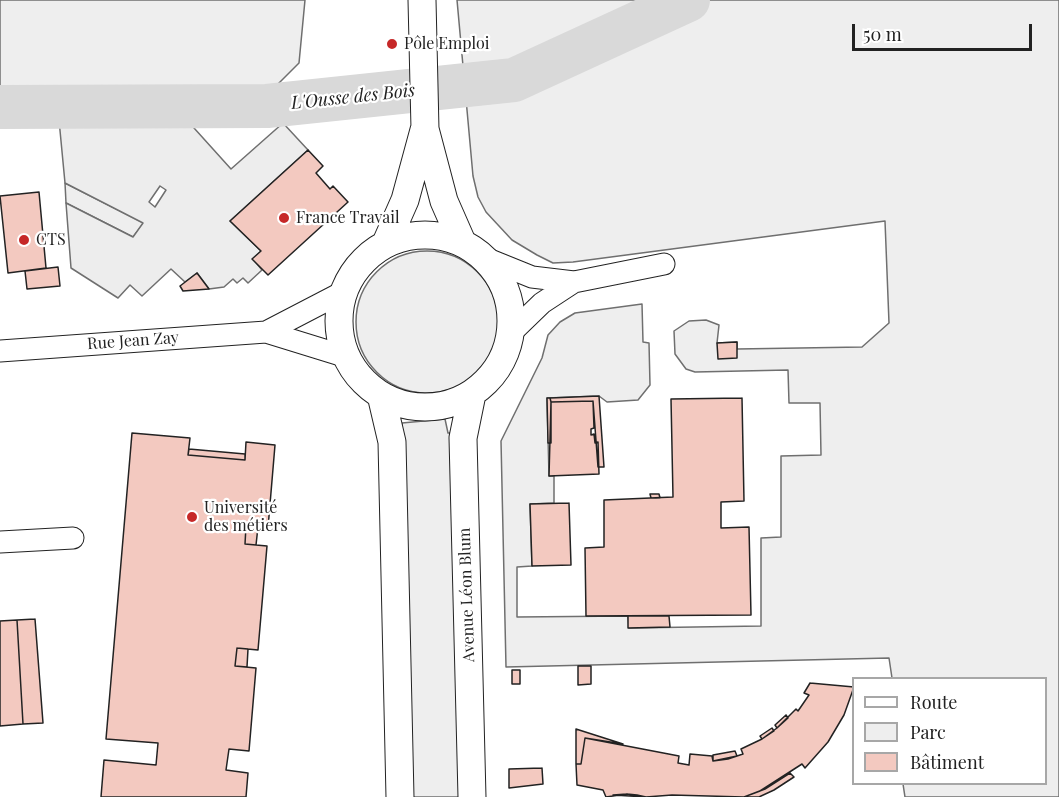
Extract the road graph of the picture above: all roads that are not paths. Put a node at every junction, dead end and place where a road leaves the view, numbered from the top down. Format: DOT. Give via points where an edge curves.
graph roads {
  1 [pos="422,0"];
  2 [pos="424,120"];
  3 [pos="462,242"];
  4 [pos="386,243"];
  5 [pos="485,258"];
  6 [pos="664,264"];
  7 [pos="574,282"];
  8 [pos="343,292"];
  9 [pos="266,332"];
  10 [pos="511,333"];
  11 [pos="0,351"];
  12 [pos="347,357"];
  13 [pos="472,393"];
  14 [pos="381,395"];
  15 [pos="73,538"];
  16 [pos="0,542"];
  17 [pos="400,797"];
  18 [pos="472,797"];
  1 -- 2 [label="street"];
  2 -- 3 [label="street" via="444,201"];
  2 -- 4 [label="street" via="405,200"];
  3 -- 4 [label="street" via="436,234 411,235"];
  3 -- 5 [label="street"];
  4 -- 8 [label="street" via="353,272"];
  5 -- 7 [label="street" via="532,277"];
  5 -- 10 [label="street" via="502,279 511,305"];
  6 -- 7 [label="street"];
  7 -- 10 [label="street" via="542,303"];
  8 -- 9 [label="street, Rue Jean Zay"];
  8 -- 12 [label="street" via="340,336"];
  9 -- 11 [label="street, Rue Jean Zay"];
  9 -- 12 [label="street, Rue Jean Zay"];
  10 -- 13 [label="street" via="504,356 490,377"];
  12 -- 14 [label="street" via="362,380"];
  13 -- 14 [label="street" via="450,403 426,407 402,404"];
  13 -- 18 [label="street, Avenue Léon Blum" via="463,438"];
  14 -- 17 [label="street" via="392,442"];
  15 -- 16 [label="street"];
}
